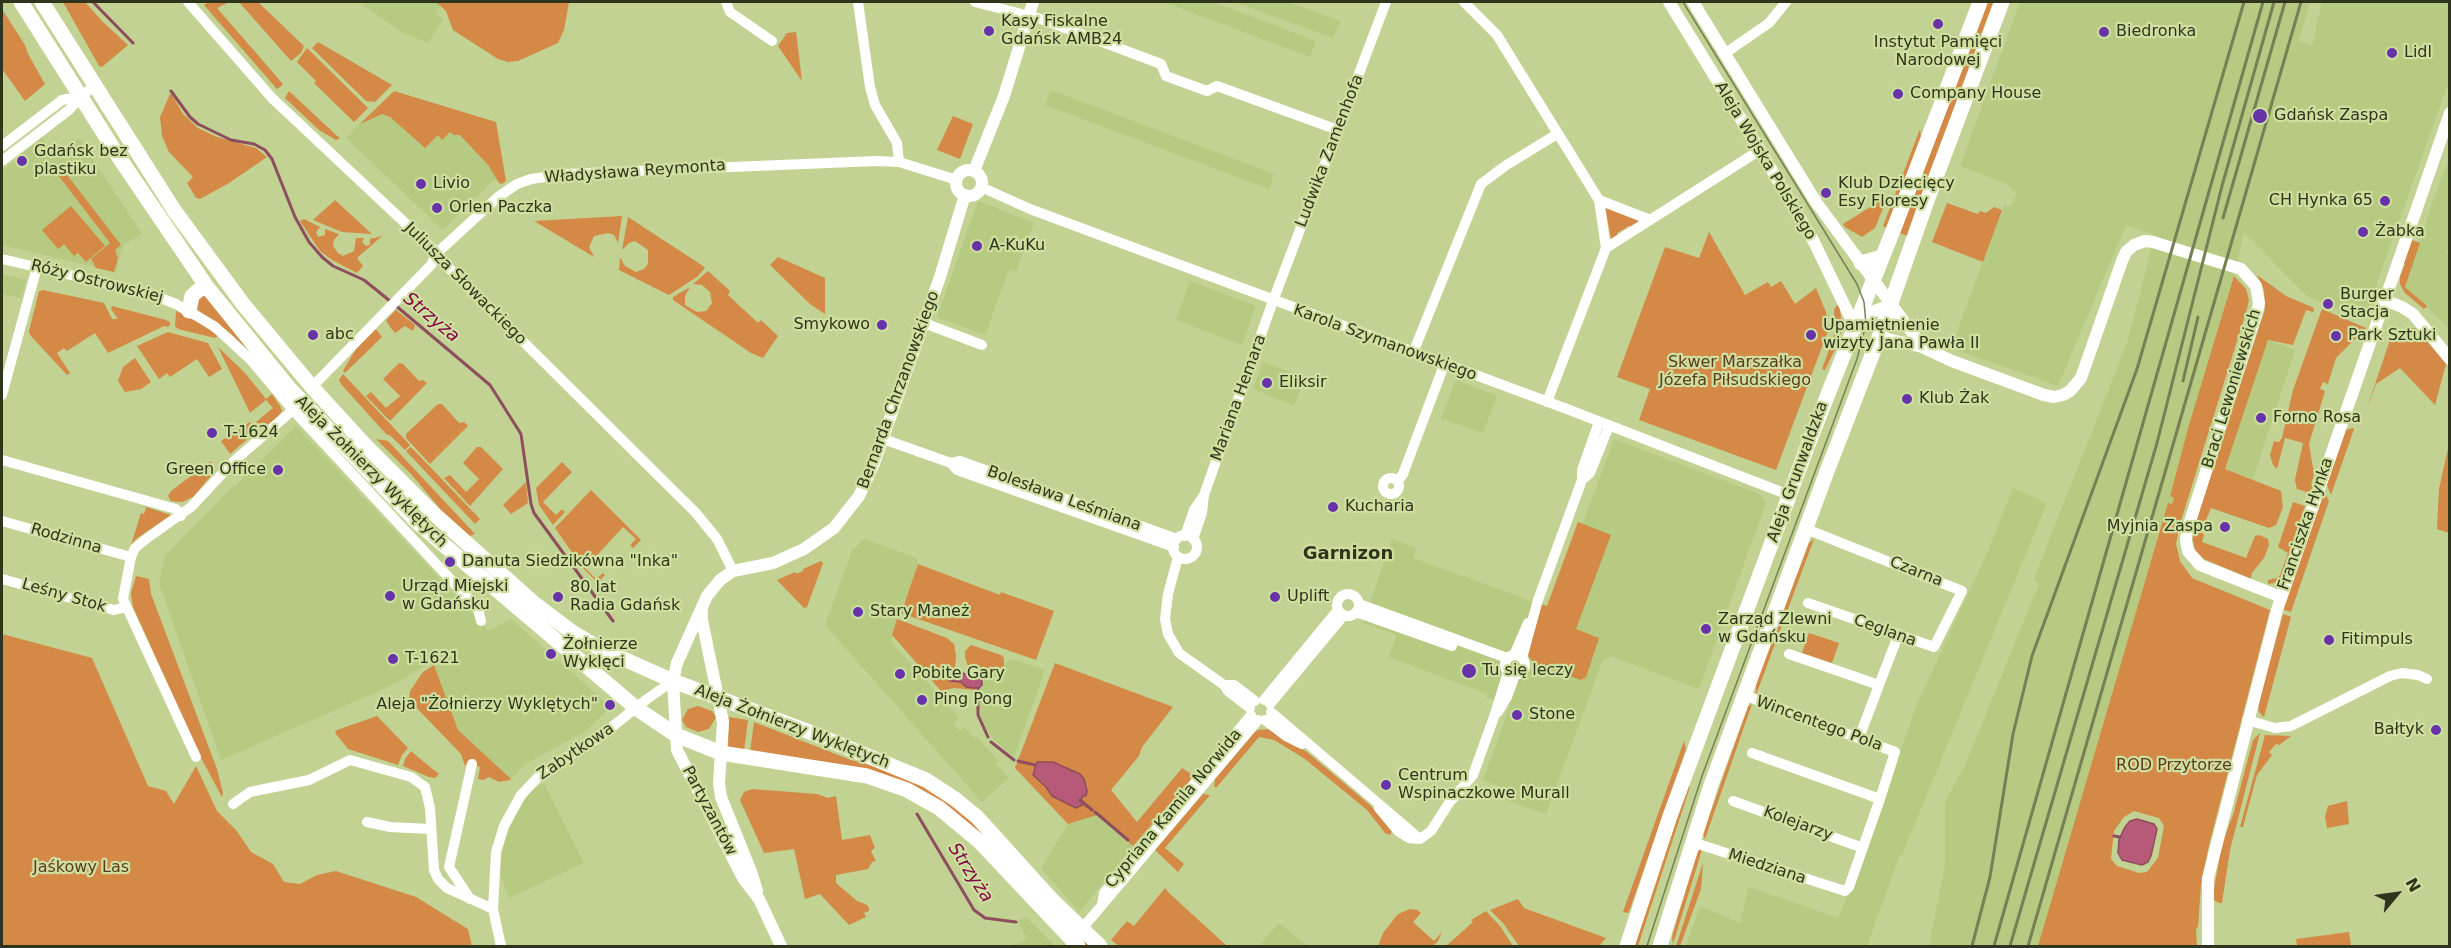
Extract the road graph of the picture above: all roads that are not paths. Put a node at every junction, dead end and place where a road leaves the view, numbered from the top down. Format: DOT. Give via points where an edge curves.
graph roads {
  1 [pos="21,2"];
  2 [pos="42,2"];
  3 [pos="188,2"];
  4 [pos="726,2"];
  5 [pos="858,2"];
  6 [pos="975,2"];
  7 [pos="1033,2"];
  8 [pos="1386,2"];
  9 [pos="1464,2"];
  10 [pos="1669,2"];
  11 [pos="1693,2"];
  12 [pos="1786,2"];
  13 [pos="1980,2"];
  14 [pos="2002,2"];
  15 [pos="1030,15"];
  16 [pos="772,41"];
  17 [pos="1724,54"];
  18 [pos="95,86"];
  19 [pos="81,96"];
  20 [pos="2450,113"];
  21 [pos="1338,130"];
  22 [pos="1557,134"];
  23 [pos="2,145"];
  24 [pos="1760,150"];
  25 [pos="6,157"];
  26 [pos="899,162"];
  27 [pos="974,171"];
  28 [pos="957,180"];
  29 [pos="981,188"];
  30 [pos="965,195"];
  31 [pos="1599,200"];
  32 [pos="1648,219"];
  33 [pos="1606,248"];
  34 [pos="437,253"];
  35 [pos="1882,257"];
  36 [pos="2,259"];
  37 [pos="1861,263"];
  38 [pos="37,267"];
  39 [pos="1873,280"];
  40 [pos="207,287"];
  41 [pos="2384,300"];
  42 [pos="1273,301"];
  43 [pos="1891,305"];
  44 [pos="189,311"];
  45 [pos="924,323"];
  46 [pos="1854,325"];
  47 [pos="1880,338"];
  48 [pos="982,345"];
  49 [pos="1922,347"];
  50 [pos="1413,353"];
  51 [pos="2450,359"];
  52 [pos="1444,365"];
  53 [pos="312,387"];
  54 [pos="2,395"];
  55 [pos="1547,402"];
  56 [pos="293,411"];
  57 [pos="1604,424"];
  58 [pos="883,439"];
  59 [pos="2,460"];
  60 [pos="1398,481"];
  61 [pos="1790,495"];
  62 [pos="181,516"];
  63 [pos="2,520"];
  64 [pos="1806,529"];
  65 [pos="1182,546"];
  66 [pos="131,557"];
  67 [pos="733,571"];
  68 [pos="2,579"];
  69 [pos="2281,597"];
  70 [pos="1808,603"];
  71 [pos="126,607"];
  72 [pos="703,608"];
  73 [pos="1357,608"];
  74 [pos="1341,613"];
  75 [pos="482,621"];
  76 [pos="1898,636"];
  77 [pos="1928,647"];
  78 [pos="1789,654"];
  79 [pos="1512,664"];
  80 [pos="2427,679"];
  81 [pos="673,681"];
  82 [pos="1879,685"];
  83 [pos="1744,696"];
  84 [pos="718,698"];
  85 [pos="636,708"];
  86 [pos="1260,710"];
  87 [pos="2247,720"];
  88 [pos="676,735"];
  89 [pos="1860,738"];
  90 [pos="721,753"];
  91 [pos="1752,753"];
  92 [pos="196,756"];
  93 [pos="472,764"];
  94 [pos="1880,799"];
  95 [pos="1733,801"];
  96 [pos="233,804"];
  97 [pos="367,822"];
  98 [pos="430,829"];
  99 [pos="1692,842"];
  100 [pos="1863,848"];
  101 [pos="759,899"];
  102 [pos="472,901"];
  103 [pos="493,909"];
  104 [pos="1082,930"];
  105 [pos="501,946"];
  106 [pos="781,946"];
  107 [pos="1078,946"];
  108 [pos="1100,946"];
  109 [pos="1627,946"];
  110 [pos="1660,946"];
  111 [pos="2208,946"];
  1 -- 19 [label="main road, Aleja Żołnierzy Wyklętych"];
  2 -- 18 [label="main road, Aleja Żołnierzy Wyklętych"];
  3 -- 34 [label="street, Juliusza Słowackiego" via="272,98"];
  4 -- 16 [label="street" via="730,12"];
  5 -- 26 [label="street" via="870,87 875,105 897,143"];
  6 -- 15 [label="street"];
  7 -- 15 [label="street"];
  8 -- 21 [label="street, Ludwika Zamenhofa"];
  9 -- 22 [label="street" via="1497,35"];
  10 -- 24 [label="street, Aleja Wojska Polskiego"];
  11 -- 17 [label="street, Aleja Wojska Polskiego"];
  12 -- 17 [label="street" via="1769,23"];
  13 -- 35 [label="main road, Aleja Grunwaldzka"];
  14 -- 43 [label="main road, Aleja Grunwaldzka"];
  15 -- 21 [label="street" via="1161,64 1166,76 1207,91 1217,86"];
  15 -- 27 [label="street"];
  17 -- 37 [label="street, Aleja Wojska Polskiego" via="1816,202"];
  18 -- 19 [label="street"];
  18 -- 53 [label="main road, Aleja Żołnierzy Wyklętych" via="207,257"];
  19 -- 23 [label="street" via="62,100"];
  19 -- 25 [label="street" via="69,110"];
  19 -- 40 [label="main road, Aleja Żołnierzy Wyklętych"];
  20 -- 41 [label="street, Franciszka Hynka"];
  21 -- 42 [label="street, Ludwika Zamenhofa"];
  22 -- 31 [label="street"];
  22 -- 50 [label="street" via="1481,184"];
  23 -- 25 [label="street"];
  24 -- 32 [label="street"];
  24 -- 46 [label="street, Aleja Wojska Polskiego" via="1814,242"];
  26 -- 28 [label="street, Władysława Reymonta"];
  26 -- 34 [label="street, Władysława Reymonta" via="544,176 517,184 498,196"];
  27 -- 28 [label="street" via="963,172"];
  27 -- 29 [label="street" via="981,178"];
  28 -- 30 [label="street" via="958,189"];
  29 -- 30 [label="street" via="975,194"];
  29 -- 42 [label="street, Karola Szymanowskiego"];
  30 -- 45 [label="street, Bernarda Chrzanowskiego"];
  31 -- 32 [label="street"];
  31 -- 33 [label="street"];
  32 -- 33 [label="street"];
  33 -- 55 [label="street"];
  34 -- 53 [label="street, Władysława Reymonta" via="431,266"];
  34 -- 67 [label="street, Juliusza Słowackiego" via="702,520"];
  35 -- 37 [label="main road"];
  35 -- 39 [label="main road, Aleja Grunwaldzka"];
  36 -- 38 [label="street, Róży Ostrowskiej"];
  37 -- 39 [label="street, Aleja Wojska Polskiego"];
  38 -- 44 [label="street, Róży Ostrowskiej" via="135,289"];
  38 -- 54 [label="street"];
  39 -- 43 [label="street, Aleja Wojska Polskiego"];
  39 -- 46 [label="main road, Aleja Grunwaldzka"];
  40 -- 44 [label="main road" via="192,296"];
  40 -- 85 [label="main road, Aleja Żołnierzy Wyklętych" via="289,388 418,523"];
  41 -- 51 [label="street" via="2413,314"];
  41 -- 69 [label="street, Franciszka Hynka"];
  42 -- 50 [label="street, Karola Szymanowskiego"];
  42 -- 65 [label="street, Mariana Hemara"];
  43 -- 46 [label="street" via="1866,314"];
  43 -- 47 [label="main road, Aleja Grunwaldzka"];
  43 -- 49 [label="street, Braci Lewoniewskich"];
  44 -- 56 [label="street, Róży Ostrowskiej" via="238,346"];
  45 -- 48 [label="street"];
  45 -- 58 [label="street, Bernarda Chrzanowskiego"];
  46 -- 61 [label="main road, Aleja Grunwaldzka"];
  47 -- 49 [label="street, Braci Lewoniewskich"];
  47 -- 64 [label="main road, Aleja Grunwaldzka"];
  49 -- 69 [label="street, Braci Lewoniewskich" via="2044,395 2063,395 2081,378 2126,252 2138,243 2153,242 2236,266 2256,286 2259,303 2186,541 2188,551 2200,565"];
  50 -- 52 [label="street, Karola Szymanowskiego"];
  52 -- 55 [label="street, Karola Szymanowskiego"];
  52 -- 60 [label="street"];
  53 -- 81 [label="main road, Aleja Żołnierzy Wyklętych" via="433,513 542,609 597,647"];
  55 -- 57 [label="street, Karola Szymanowskiego"];
  56 -- 62 [label="street" via="234,461"];
  56 -- 75 [label="street" via="478,609"];
  57 -- 61 [label="street, Karola Szymanowskiego"];
  57 -- 79 [label="street" via="1582,470 1582,480"];
  58 -- 65 [label="street, Bolesława Leśmiana" via="951,463 957,470"];
  58 -- 67 [label="street, Bernarda Chrzanowskiego" via="860,496 834,528 790,556"];
  59 -- 62 [label="street" via="176,509"];
  61 -- 109 [label="main road, Aleja Grunwaldzka" via="1670,816"];
  62 -- 66 [label="street" via="135,548"];
  63 -- 66 [label="street, Rodzinna"];
  64 -- 77 [label="street, Czarna" via="1962,591 1936,645"];
  64 -- 83 [label="main road, Aleja Grunwaldzka"];
  65 -- 86 [label="street, Mariana Hemara" via="1167,603 1167,627 1177,650 1224,685 1234,686"];
  66 -- 71 [label="street" via="123,591"];
  67 -- 72 [label="street, Bernarda Chrzanowskiego" via="711,588"];
  68 -- 71 [label="street, Leśny Stok" via="114,610"];
  69 -- 87 [label="street, Franciszka Hynka"];
  70 -- 76 [label="street, Ceglana"];
  71 -- 92 [label="street"];
  72 -- 81 [label="street, Bernarda Chrzanowskiego" via="679,657"];
  72 -- 84 [label="street"];
  73 -- 74 [label="street" via="1351,615"];
  73 -- 74 [label="street" via="1355,597 1346,594 1338,600"];
  73 -- 79 [label="street"];
  74 -- 86 [label="street, Cypriana Kamila Norwida"];
  76 -- 77 [label="street, Ceglana"];
  76 -- 82 [label="street"];
  78 -- 82 [label="street"];
  79 -- 86 [label="street, Mariana Hemara" via="1473,775 1431,831 1420,839"];
  80 -- 87 [label="street" via="2402,673 2390,676 2291,726 2275,728"];
  81 -- 84 [label="main road, Aleja Żołnierzy Wyklętych"];
  81 -- 85 [label="street, Zabytkowa"];
  81 -- 88 [label="street, Partyzantów"];
  82 -- 89 [label="street"];
  83 -- 89 [label="street, Wincentego Pola"];
  83 -- 99 [label="main road, Aleja Grunwaldzka"];
  84 -- 90 [label="street, Partyzantów" via="723,722"];
  84 -- 104 [label="main road, Aleja Żołnierzy Wyklętych" via="926,780 977,818"];
  85 -- 88 [label="main road, Aleja Żołnierzy Wyklętych"];
  85 -- 103 [label="street, Zabytkowa" via="598,738 543,772 522,795 504,826 496,852"];
  86 -- 104 [label="street, Cypriana Kamila Norwida" via="1104,893 1102,906"];
  87 -- 111 [label="street, Franciszka Hynka" via="2208,878"];
  88 -- 90 [label="main road, Aleja Żołnierzy Wyklętych"];
  88 -- 101 [label="street, Partyzantów" via="677,750 689,777 743,878"];
  89 -- 94 [label="street, Wincentego Pola" via="1895,752"];
  90 -- 101 [label="street, Partyzantów" via="721,797"];
  90 -- 107 [label="main road, Aleja Żołnierzy Wyklętych" via="867,776 907,790 960,824 980,842"];
  91 -- 94 [label="street"];
  93 -- 102 [label="street" via="449,867"];
  94 -- 100 [label="street"];
  95 -- 100 [label="street, Kolejarzy"];
  96 -- 98 [label="street" via="250,792 309,780 350,760 411,777 425,787"];
  97 -- 98 [label="street"];
  98 -- 102 [label="street" via="438,879"];
  99 -- 100 [label="street, Miedziana" via="1842,891 1849,887"];
  99 -- 110 [label="main road, Aleja Grunwaldzka"];
  101 -- 106 [label="street, Partyzantów"];
  102 -- 103 [label="street"];
  103 -- 105 [label="street, Zabytkowa"];
  104 -- 108 [label="main road, Aleja Żołnierzy Wyklętych"];
}
